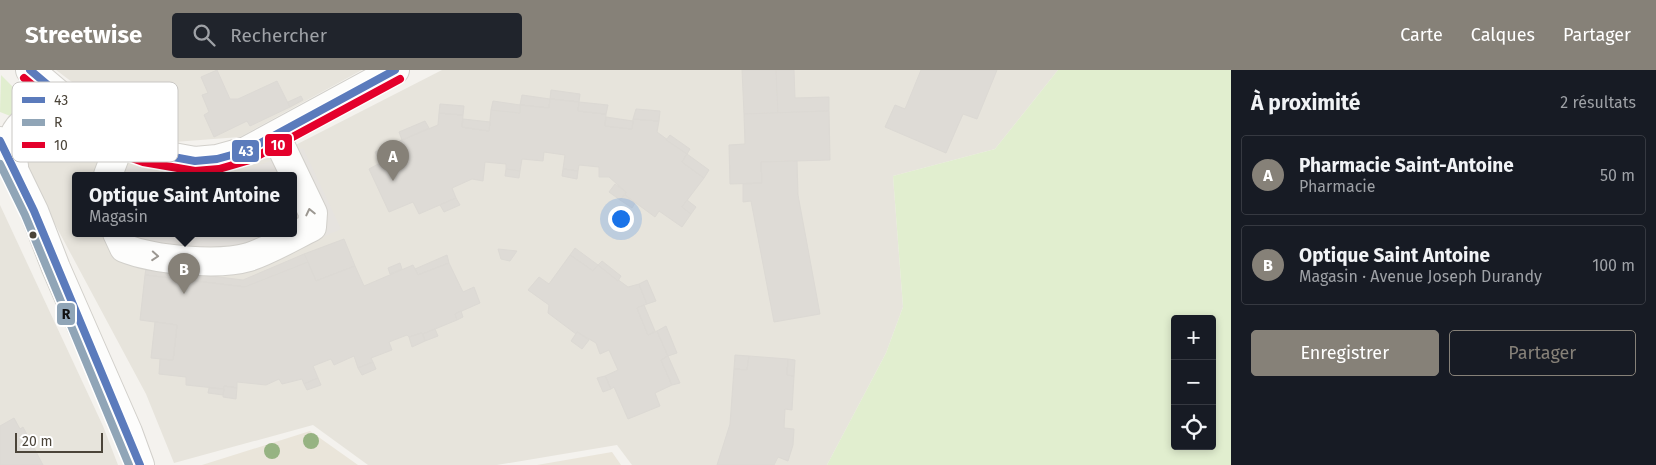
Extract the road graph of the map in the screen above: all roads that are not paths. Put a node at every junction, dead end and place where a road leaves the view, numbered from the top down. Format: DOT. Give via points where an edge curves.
graph roads {
  1 [pos="30,70"];
  2 [pos="395,70"];
  3 [pos="44,82"];
  4 [pos="276,136"];
  5 [pos="0,141"];
  6 [pos="178,157"];
  7 [pos="13,162"];
  8 [pos="14,167"];
  9 [pos="293,172"];
  10 [pos="297,180"];
  11 [pos="297,234"];
  12 [pos="119,237"];
  13 [pos="291,237"];
  14 [pos="140,465"];
  1 -- 3 [label="street"];
  2 -- 4 [label="street"];
  4 -- 6 [label="street" via="246,151 217,159"];
  9 -- 4 [label="street, one-way"];
  5 -- 8 [label="street"];
  7 -- 8 [label="street"];
  8 -- 14 [label="street"];
  11 -- 10 [label="street, one-way" via="312,227 313,213"];
  12 -- 13 [label="street, one-way" via="124,248 143,256 229,262 251,256"];
}
